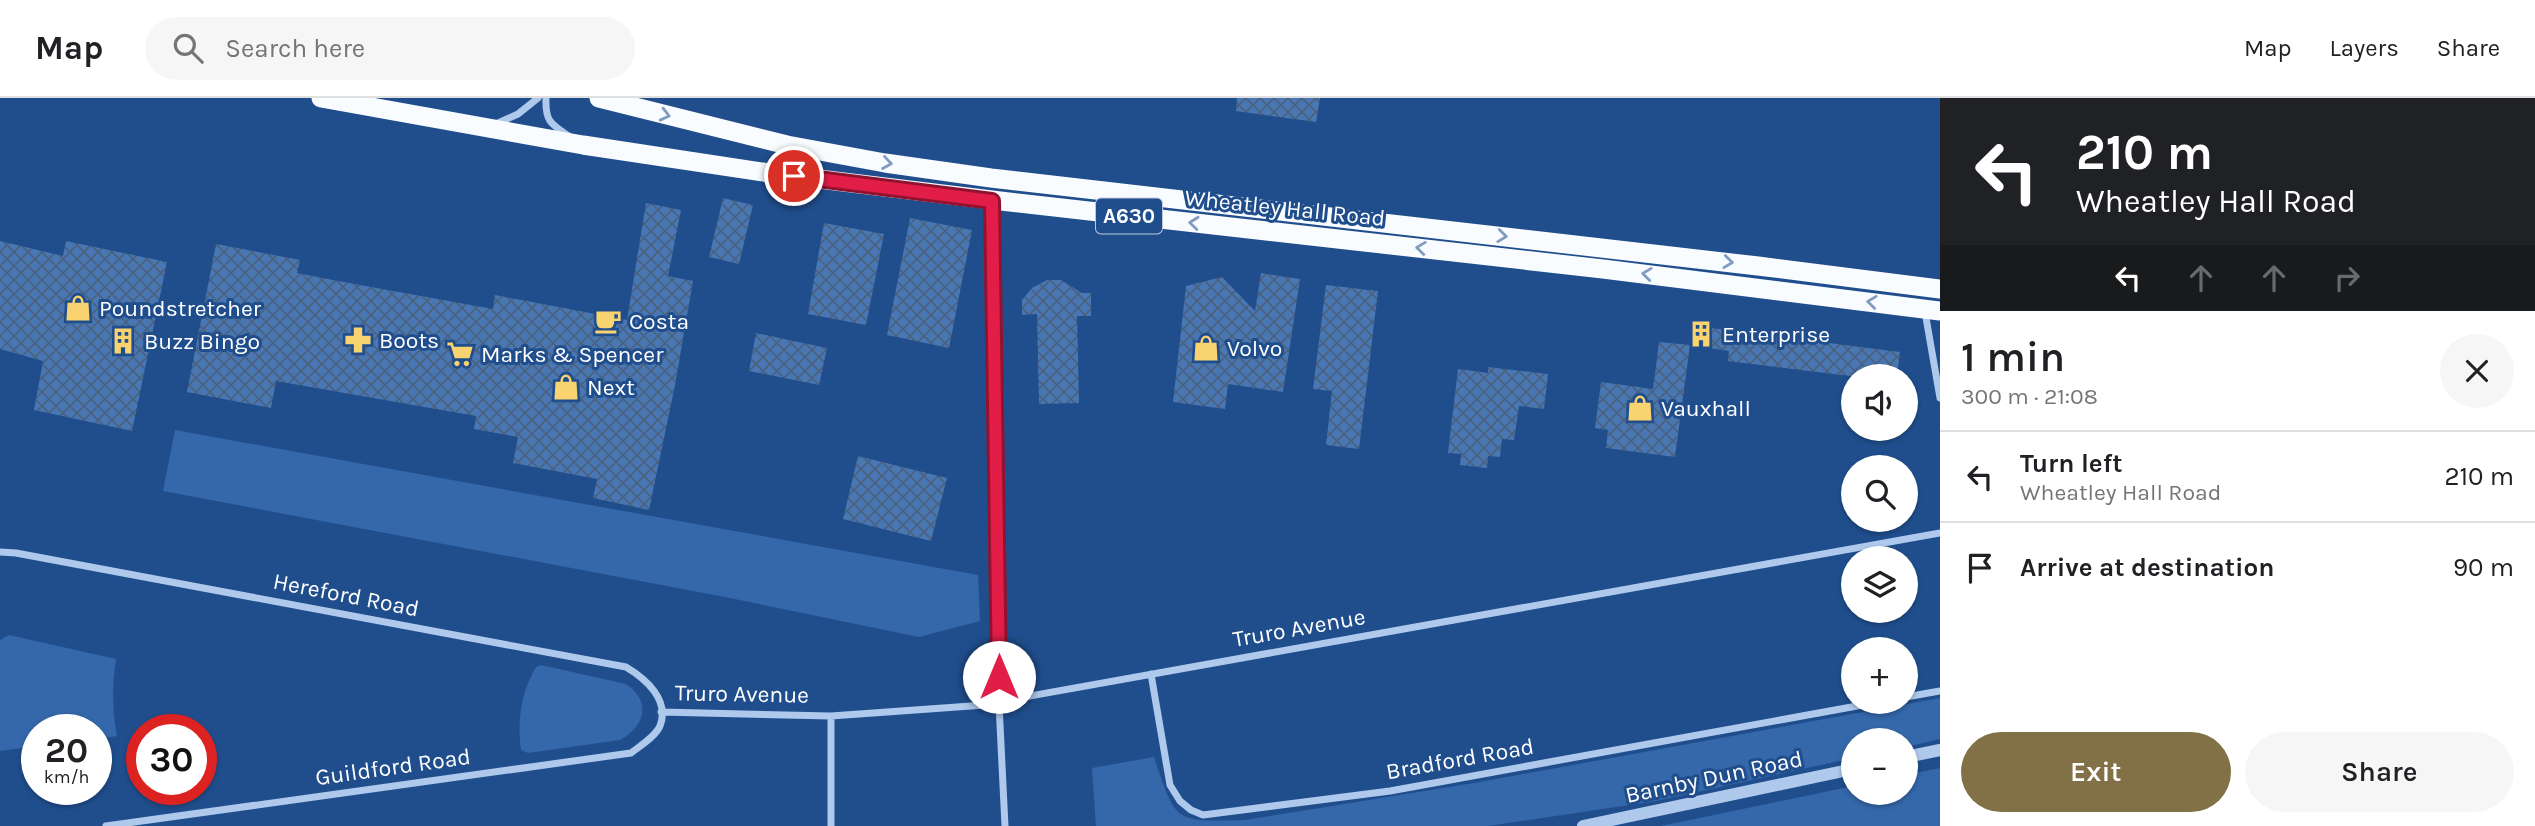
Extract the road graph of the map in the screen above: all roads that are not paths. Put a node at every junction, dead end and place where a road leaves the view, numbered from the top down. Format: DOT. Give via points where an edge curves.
graph roads {
  1 [pos="321,98"];
  2 [pos="538,98"];
  3 [pos="546,98"];
  4 [pos="599,98"];
  5 [pos="477,127"];
  6 [pos="583,145"];
  7 [pos="992,201"];
  8 [pos="1940,289"];
  9 [pos="1932,310"];
  10 [pos="1940,398"];
  11 [pos="1940,533"];
  12 [pos="0,552"];
  13 [pos="1151,674"];
  14 [pos="1940,691"];
  15 [pos="1918,695"];
  16 [pos="999,704"];
  17 [pos="1841,709"];
  18 [pos="661,712"];
  19 [pos="831,716"];
  20 [pos="1940,750"];
  21 [pos="1918,755"];
  22 [pos="1841,772"];
  23 [pos="106,826"];
  24 [pos="831,826"];
  25 [pos="1005,826"];
  26 [pos="1583,826"];
  1 -- 5 [label="highway, Wheatley Hall Road / A630"];
  2 -- 5 [label="street, Wheatley Hall Road / A630" via="518,114"];
  3 -- 6 [label="street, Wheatley Hall Road / A630" via="550,124"];
  4 -- 8 [label="highway, Wheatley Hall Road / A630, one-way" via="787,145 1003,180"];
  5 -- 6 [label="highway, Wheatley Hall Road / A630"];
  6 -- 7 [label="highway, Wheatley Hall Road / A630"];
  9 -- 7 [label="highway, Wheatley Hall Road / A630, one-way"];
  7 -- 16 [label="street"];
  9 -- 10 [label="street"];
  11 -- 13 [label="street, Truro Avenue"];
  12 -- 18 [label="street, Hereford Road" via="626,667 657,693"];
  13 -- 16 [label="street, Truro Avenue"];
  13 -- 17 [label="street, Bradford Road" via="1170,785 1180,801 1203,815 1390,791"];
  14 -- 15 [label="street"];
  16 -- 19 [label="street, Truro Avenue"];
  16 -- 25 [label="street"];
  18 -- 19 [label="street, Truro Avenue"];
  18 -- 23 [label="street, Guildford Road" via="660,727 631,753"];
  19 -- 24 [label="street"];
  20 -- 21 [label="street"];
  22 -- 26 [label="street, Barnby Dun Road"];
}
